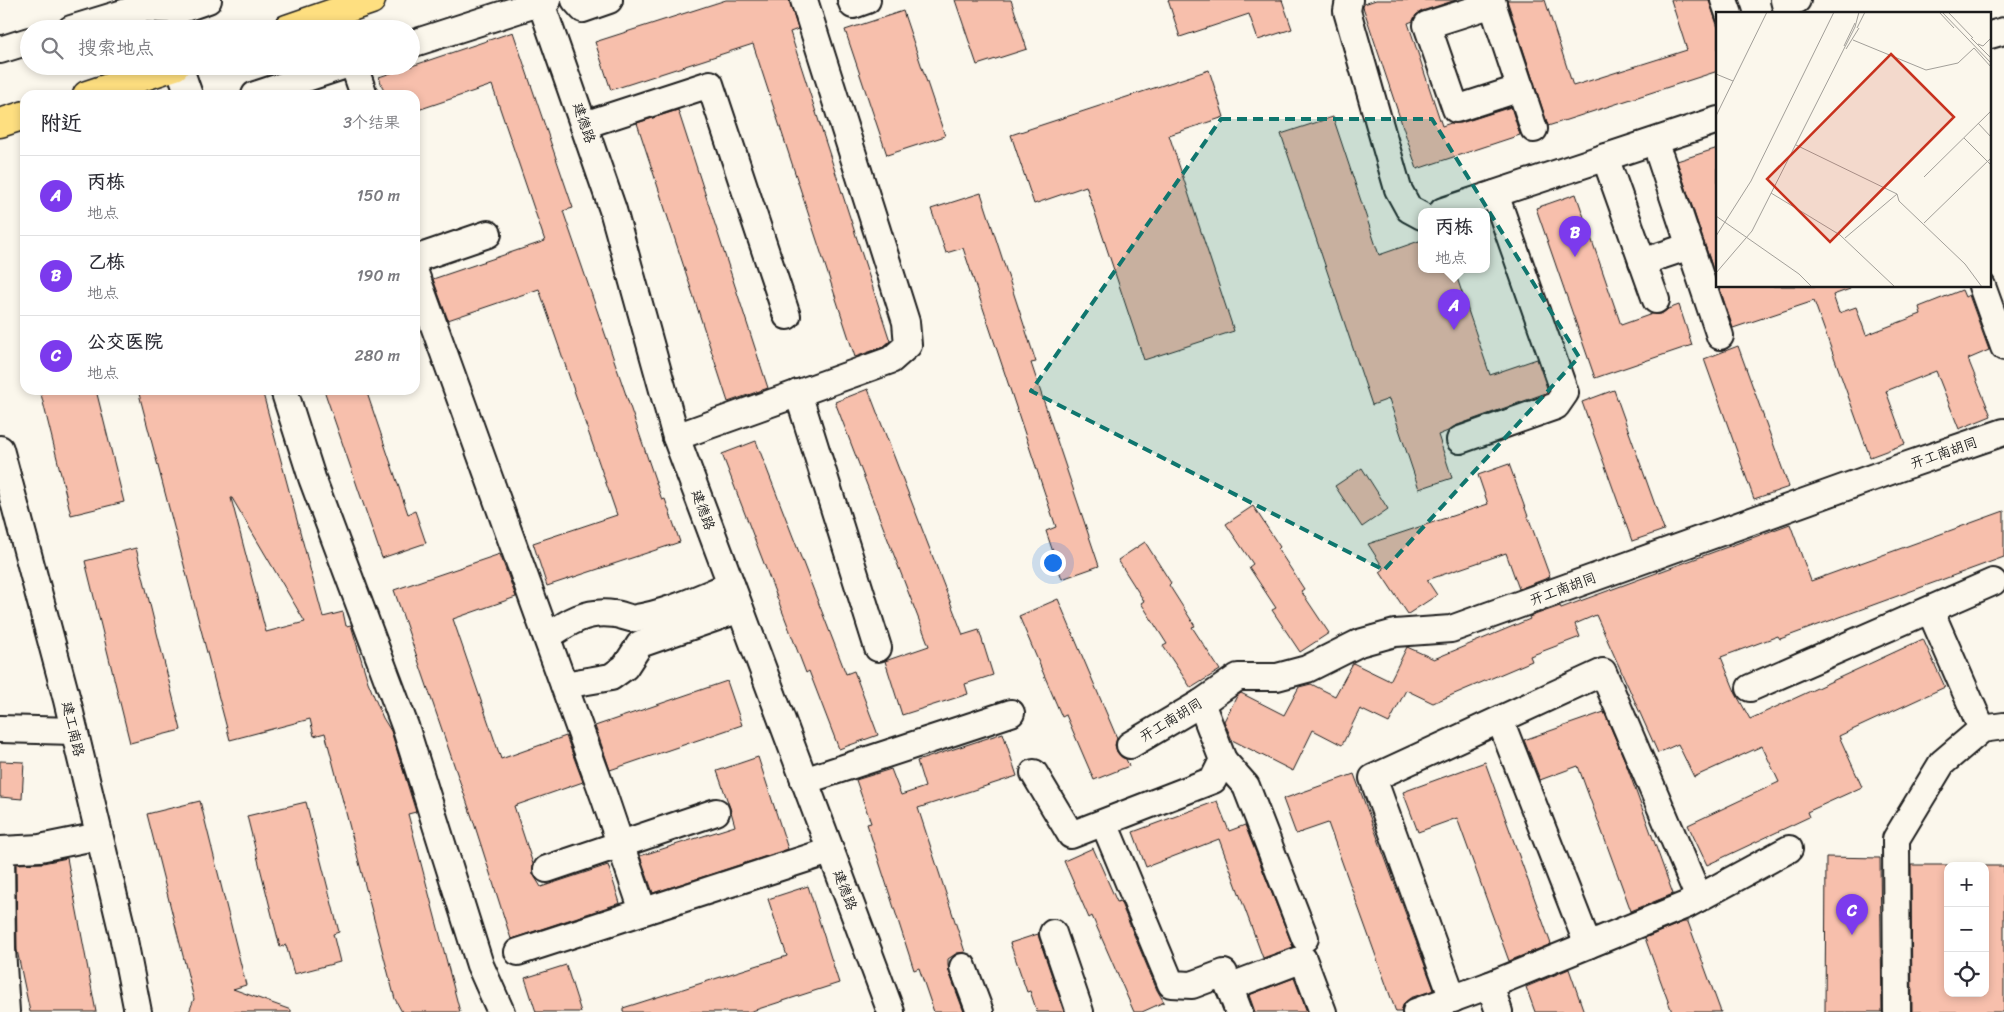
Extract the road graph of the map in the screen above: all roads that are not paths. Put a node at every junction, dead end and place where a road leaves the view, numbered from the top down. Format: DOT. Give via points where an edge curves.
graph roads {
  1 [pos="208,0"];
  2 [pos="371,0"];
  3 [pos="575,0"];
  4 [pos="609,0"];
  5 [pos="804,0"];
  6 [pos="851,0"];
  7 [pos="867,0"];
  8 [pos="1349,0"];
  9 [pos="1724,0"];
  10 [pos="1784,0"];
  11 [pos="1797,0"];
  12 [pos="544,1"];
  13 [pos="1492,2"];
  14 [pos="155,12"];
  15 [pos="1728,12"];
  16 [pos="101,20"];
  17 [pos="340,20"];
  18 [pos="420,41"];
  19 [pos="20,44"];
  20 [pos="0,50"];
  21 [pos="147,75"];
  22 [pos="182,75"];
  23 [pos="316,75"];
  24 [pos="357,75"];
  25 [pos="1521,88"];
  26 [pos="101,90"];
  27 [pos="187,90"];
  28 [pos="270,90"];
  29 [pos="362,90"];
  30 [pos="20,117"];
  31 [pos="1716,121"];
  32 [pos="0,123"];
  33 [pos="584,125"];
  34 [pos="1534,129"];
  35 [pos="1605,157"];
  36 [pos="1660,158"];
  37 [pos="1495,194"];
  38 [pos="1452,208"];
  39 [pos="1418,214"];
  40 [pos="488,234"];
  41 [pos="1690,246"];
  42 [pos="420,257"];
  43 [pos="1642,262"];
  44 [pos="420,286"];
  45 [pos="1983,288"];
  46 [pos="1656,300"];
  47 [pos="787,316"];
  48 [pos="1720,336"];
  49 [pos="2004,347"];
  50 [pos="798,394"];
  51 [pos="286,395"];
  52 [pos="2004,432"];
  53 [pos="676,437"];
  54 [pos="1460,440"];
  55 [pos="0,449"];
  56 [pos="1993,582"];
  57 [pos="736,597"];
  58 [pos="1930,610"];
  59 [pos="547,637"];
  60 [pos="878,648"];
  61 [pos="564,685"];
  62 [pos="1750,688"];
  63 [pos="1201,703"];
  64 [pos="1011,713"];
  65 [pos="1500,720"];
  66 [pos="1993,728"];
  67 [pos="0,729"];
  68 [pos="74,731"];
  69 [pos="1130,745"];
  70 [pos="1223,760"];
  71 [pos="1034,773"];
  72 [pos="804,781"];
  73 [pos="716,812"];
  74 [pos="1104,823"];
  75 [pos="99,836"];
  76 [pos="620,844"];
  77 [pos="1789,849"];
  78 [pos="830,851"];
  79 [pos="546,869"];
  80 [pos="1699,898"];
  81 [pos="643,911"];
  82 [pos="1053,933"];
  83 [pos="1304,938"];
  84 [pos="1588,946"];
  85 [pos="518,952"];
  86 [pos="963,967"];
  87 [pos="1490,985"];
  88 [pos="1229,987"];
  89 [pos="1453,998"];
  90 [pos="6,1012"];
  91 [pos="138,1012"];
  92 [pos="501,1012"];
  93 [pos="891,1012"];
  94 [pos="980,1012"];
  95 [pos="1080,1012"];
  96 [pos="1239,1012"];
  97 [pos="1323,1012"];
  98 [pos="1416,1012"];
  99 [pos="1499,1012"];
  100 [pos="1897,1012"];
  1 -- 14 [label="street" via="180,10"];
  2 -- 17 [label="main road"];
  3 -- 4 [label="street" via="583,9"];
  5 -- 50 [label="street" via="906,322 908,345 891,360"];
  6 -- 7 [label="street" via="853,5"];
  8 -- 39 [label="street" via="1347,11 1398,189 1409,209"];
  9 -- 15 [label="street"];
  10 -- 11 [label="street" via="1785,4"];
  12 -- 18 [label="street"];
  12 -- 33 [label="street, 建德路"];
  13 -- 25 [label="street"];
  13 -- 25 [label="street" via="1427,25 1456,109"];
  14 -- 16 [label="street" via="140,8"];
  19 -- 20 [label="street"];
  21 -- 26 [label="main road"];
  22 -- 27 [label="street"];
  23 -- 28 [label="street"];
  24 -- 29 [label="street"];
  25 -- 34 [label="street"];
  30 -- 32 [label="main road"];
  31 -- 35 [label="street"];
  33 -- 47 [label="street" via="710,84"];
  33 -- 53 [label="street, 建德路" via="613,210"];
  35 -- 37 [label="street"];
  35 -- 43 [label="street"];
  36 -- 41 [label="street"];
  37 -- 38 [label="street"];
  37 -- 54 [label="street" via="1565,394 1556,406"];
  40 -- 42 [label="street"];
  41 -- 43 [label="street"];
  41 -- 48 [label="street"];
  43 -- 46 [label="street"];
  44 -- 59 [label="street"];
  45 -- 49 [label="street"];
  50 -- 53 [label="street"];
  50 -- 60 [label="street"];
  51 -- 92 [label="street" via="312,478 405,726 480,965"];
  52 -- 63 [label="street, 开工南胡同" via="1451,629 1395,632 1359,643 1307,669 1277,677 1238,677"];
  53 -- 57 [label="street, 建德路"];
  55 -- 68 [label="street, 建工南路"];
  56 -- 58 [label="street"];
  57 -- 59 [label="street" via="633,619 603,612 590,614 566,624"];
  57 -- 61 [label="street" via="640,644 625,667 611,677"];
  57 -- 72 [label="street, 建德路"];
  58 -- 62 [label="street"];
  58 -- 66 [label="street"];
  59 -- 61 [label="street"];
  61 -- 76 [label="street"];
  63 -- 69 [label="street, 开工南胡同"];
  63 -- 70 [label="street"];
  64 -- 72 [label="street"];
  65 -- 80 [label="street" via="1603,672"];
  65 -- 84 [label="street"];
  65 -- 89 [label="street" via="1373,778"];
  66 -- 100 [label="street" via="1942,763 1896,839"];
  67 -- 68 [label="street"];
  68 -- 75 [label="street, 建工南路"];
  70 -- 74 [label="street" via="1213,780"];
  70 -- 83 [label="street" via="1246,786"];
  71 -- 74 [label="street" via="1072,836"];
  72 -- 78 [label="street, 建德路"];
  73 -- 76 [label="street"];
  74 -- 88 [label="street" via="1171,984 1192,985 1224,974"];
  75 -- 90 [label="street" via="40,848 1,850"];
  75 -- 91 [label="street, 建工南路"];
  76 -- 79 [label="street"];
  76 -- 81 [label="street"];
  77 -- 80 [label="street"];
  78 -- 81 [label="street"];
  78 -- 93 [label="street, 建德路"];
  80 -- 84 [label="street"];
  81 -- 85 [label="street"];
  82 -- 95 [label="street"];
  84 -- 87 [label="street"];
  86 -- 94 [label="street"];
  87 -- 89 [label="street"];
  87 -- 99 [label="street"];
  88 -- 96 [label="street"];
  88 -- 97 [label="street" via="1303,959"];
  89 -- 98 [label="street"];
}
